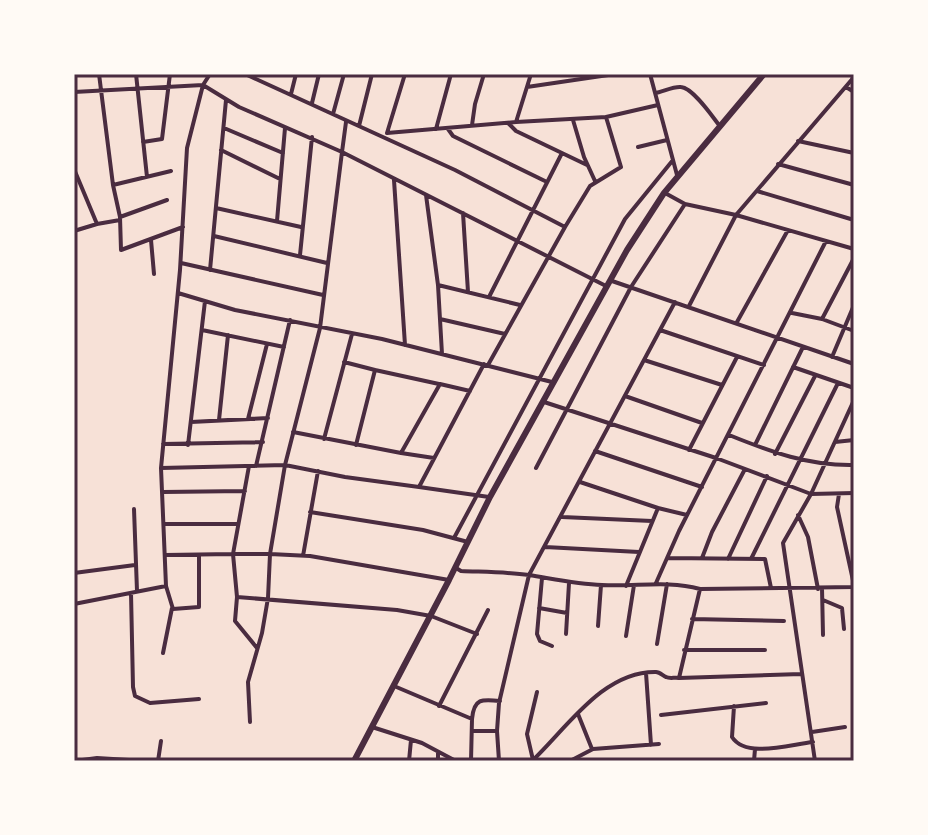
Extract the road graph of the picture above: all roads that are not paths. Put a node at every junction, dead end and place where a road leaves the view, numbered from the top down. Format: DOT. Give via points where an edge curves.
graph roads {
  1 [pos="99,74"];
  2 [pos="136,74"];
  3 [pos="170,74"];
  4 [pos="210,74"];
  5 [pos="245,74"];
  6 [pos="296,74"];
  7 [pos="319,74"];
  8 [pos="344,74"];
  9 [pos="372,74"];
  10 [pos="405,74"];
  11 [pos="451,74"];
  12 [pos="484,74"];
  13 [pos="531,74"];
  14 [pos="615,74"];
  15 [pos="650,74"];
  16 [pos="764,74"];
  17 [pos="854,77"];
  18 [pos="203,85"];
  19 [pos="169,87"];
  20 [pos="527,87"];
  21 [pos="846,87"];
  22 [pos="138,89"];
  23 [pos="101,91"];
  24 [pos="74,92"];
  25 [pos="854,92"];
  26 [pos="655,93"];
  27 [pos="291,94"];
  28 [pos="226,100"];
  29 [pos="312,103"];
  30 [pos="658,105"];
  31 [pos="333,114"];
  32 [pos="606,117"];
  33 [pos="573,120"];
  34 [pos="346,121"];
  35 [pos="516,122"];
  36 [pos="508,123"];
  37 [pos="472,125"];
  38 [pos="359,126"];
  39 [pos="721,127"];
  40 [pos="224,128"];
  41 [pos="285,128"];
  42 [pos="447,128"];
  43 [pos="436,129"];
  44 [pos="387,136"];
  45 [pos="312,137"];
  46 [pos="668,140"];
  47 [pos="798,141"];
  48 [pos="143,142"];
  49 [pos="638,147"];
  50 [pos="221,150"];
  51 [pos="342,152"];
  52 [pos="283,153"];
  53 [pos="562,153"];
  54 [pos="854,153"];
  55 [pos="673,160"];
  56 [pos="778,164"];
  57 [pos="587,165"];
  58 [pos="74,169"];
  59 [pos="171,171"];
  60 [pos="147,177"];
  61 [pos="678,178"];
  62 [pos="280,179"];
  63 [pos="394,180"];
  64 [pos="595,181"];
  65 [pos="547,182"];
  66 [pos="113,185"];
  67 [pos="854,185"];
  68 [pos="757,191"];
  69 [pos="664,193"];
  70 [pos="426,195"];
  71 [pos="167,200"];
  72 [pos="685,204"];
  73 [pos="216,208"];
  74 [pos="532,209"];
  75 [pos="463,213"];
  76 [pos="736,215"];
  77 [pos="120,219"];
  78 [pos="854,220"];
  79 [pos="277,221"];
  80 [pos="97,224"];
  81 [pos="183,227"];
  82 [pos="301,227"];
  83 [pos="565,227"];
  84 [pos="788,230"];
  85 [pos="74,231"];
  86 [pos="214,236"];
  87 [pos="518,239"];
  88 [pos="151,240"];
  89 [pos="826,241"];
  90 [pos="854,249"];
  91 [pos="300,255"];
  92 [pos="548,255"];
  93 [pos="854,258"];
  94 [pos="181,263"];
  95 [pos="327,263"];
  96 [pos="210,270"];
  97 [pos="154,274"];
  98 [pos="591,278"];
  99 [pos="610,284"];
  100 [pos="438,285"];
  101 [pos="631,287"];
  102 [pos="468,292"];
  103 [pos="178,293"];
  104 [pos="323,295"];
  105 [pos="489,297"];
  106 [pos="205,301"];
  107 [pos="675,302"];
  108 [pos="520,305"];
  109 [pos="854,305"];
  110 [pos="689,306"];
  111 [pos="792,313"];
  112 [pos="440,319"];
  113 [pos="822,319"];
  114 [pos="290,320"];
  115 [pos="737,322"];
  116 [pos="844,326"];
  117 [pos="320,328"];
  118 [pos="660,329"];
  119 [pos="202,330"];
  120 [pos="854,331"];
  121 [pos="352,334"];
  122 [pos="505,334"];
  123 [pos="228,335"];
  124 [pos="777,338"];
  125 [pos="267,344"];
  126 [pos="405,345"];
  127 [pos="284,347"];
  128 [pos="803,347"];
  129 [pos="442,354"];
  130 [pos="737,357"];
  131 [pos="832,357"];
  132 [pos="644,360"];
  133 [pos="344,362"];
  134 [pos="854,364"];
  135 [pos="486,365"];
  136 [pos="764,365"];
  137 [pos="793,367"];
  138 [pos="375,370"];
  139 [pos="815,376"];
  140 [pos="539,379"];
  141 [pos="552,382"];
  142 [pos="838,383"];
  143 [pos="440,384"];
  144 [pos="722,385"];
  145 [pos="854,388"];
  146 [pos="470,391"];
  147 [pos="625,396"];
  148 [pos="854,400"];
  149 [pos="542,401"];
  150 [pos="566,410"];
  151 [pos="851,413"];
  152 [pos="268,418"];
  153 [pos="248,419"];
  154 [pos="219,420"];
  155 [pos="191,422"];
  156 [pos="703,423"];
  157 [pos="610,425"];
  158 [pos="293,432"];
  159 [pos="729,434"];
  160 [pos="324,439"];
  161 [pos="854,440"];
  162 [pos="263,442"];
  163 [pos="835,442"];
  164 [pos="163,444"];
  165 [pos="188,445"];
  166 [pos="355,445"];
  167 [pos="755,445"];
  168 [pos="689,450"];
  169 [pos="595,451"];
  170 [pos="401,453"];
  171 [pos="775,454"];
  172 [pos="434,458"];
  173 [pos="716,458"];
  174 [pos="799,460"];
  175 [pos="824,464"];
  176 [pos="285,465"];
  177 [pos="854,465"];
  178 [pos="252,466"];
  179 [pos="161,468"];
  180 [pos="536,468"];
  181 [pos="745,469"];
  182 [pos="318,471"];
  183 [pos="767,476"];
  184 [pos="580,482"];
  185 [pos="790,484"];
  186 [pos="419,487"];
  187 [pos="702,487"];
  188 [pos="245,491"];
  189 [pos="162,492"];
  190 [pos="854,493"];
  191 [pos="811,494"];
  192 [pos="839,494"];
  193 [pos="477,495"];
  194 [pos="490,497"];
  195 [pos="658,508"];
  196 [pos="134,509"];
  197 [pos="310,512"];
  198 [pos="687,515"];
  199 [pos="798,515"];
  200 [pos="562,517"];
  201 [pos="652,521"];
  202 [pos="164,524"];
  203 [pos="238,524"];
  204 [pos="454,538"];
  205 [pos="468,542"];
  206 [pos="545,547"];
  207 [pos="639,552"];
  208 [pos="233,554"];
  209 [pos="270,554"];
  210 [pos="165,555"];
  211 [pos="199,555"];
  212 [pos="303,556"];
  213 [pos="667,558"];
  214 [pos="702,558"];
  215 [pos="728,559"];
  216 [pos="751,559"];
  217 [pos="136,565"];
  218 [pos="456,568"];
  219 [pos="74,573"];
  220 [pos="529,575"];
  221 [pos="542,578"];
  222 [pos="449,580"];
  223 [pos="569,583"];
  224 [pos="656,583"];
  225 [pos="667,583"];
  226 [pos="601,585"];
  227 [pos="634,585"];
  228 [pos="166,586"];
  229 [pos="626,586"];
  230 [pos="854,586"];
  231 [pos="771,588"];
  232 [pos="791,588"];
  233 [pos="820,588"];
  234 [pos="700,589"];
  235 [pos="134,592"];
  236 [pos="237,597"];
  237 [pos="268,598"];
  238 [pos="823,600"];
  239 [pos="74,604"];
  240 [pos="172,608"];
  241 [pos="539,608"];
  242 [pos="488,610"];
  243 [pos="567,613"];
  244 [pos="431,616"];
  245 [pos="692,619"];
  246 [pos="784,621"];
  247 [pos="598,626"];
  248 [pos="844,629"];
  249 [pos="477,634"];
  250 [pos="566,634"];
  251 [pos="823,635"];
  252 [pos="626,636"];
  253 [pos="657,644"];
  254 [pos="552,646"];
  255 [pos="258,648"];
  256 [pos="684,650"];
  257 [pos="765,650"];
  258 [pos="163,653"];
  259 [pos="646,673"];
  260 [pos="801,674"];
  261 [pos="679,678"];
  262 [pos="394,686"];
  263 [pos="537,692"];
  264 [pos="199,699"];
  265 [pos="500,701"];
  266 [pos="766,703"];
  267 [pos="439,706"];
  268 [pos="734,706"];
  269 [pos="578,714"];
  270 [pos="661,715"];
  271 [pos="472,719"];
  272 [pos="250,722"];
  273 [pos="372,727"];
  274 [pos="845,727"];
  275 [pos="472,731"];
  276 [pos="497,731"];
  277 [pos="811,732"];
  278 [pos="411,740"];
  279 [pos="161,741"];
  280 [pos="813,742"];
  281 [pos="659,744"];
  282 [pos="651,745"];
  283 [pos="755,749"];
  284 [pos="590,750"];
  285 [pos="438,752"];
  286 [pos="532,760"];
  287 [pos="75,761"];
  288 [pos="145,761"];
  289 [pos="158,761"];
  290 [pos="354,761"];
  291 [pos="409,761"];
  292 [pos="438,761"];
  293 [pos="471,761"];
  294 [pos="499,761"];
  295 [pos="570,761"];
  296 [pos="591,761"];
  297 [pos="754,761"];
  298 [pos="815,761"];
  1 -- 23 [label="street"];
  2 -- 22 [label="street"];
  3 -- 19 [label="street"];
  4 -- 18 [label="street"];
  5 -- 27 [label="street"];
  6 -- 27 [label="street"];
  7 -- 29 [label="street"];
  8 -- 31 [label="street"];
  9 -- 38 [label="street"];
  10 -- 44 [label="street"];
  11 -- 43 [label="street"];
  12 -- 37 [label="street"];
  13 -- 20 [label="street"];
  14 -- 20 [label="street"];
  15 -- 26 [label="street"];
  16 -- 39 [label="highway"];
  17 -- 21 [label="street"];
  18 -- 19 [label="street"];
  18 -- 28 [label="street"];
  18 -- 81 [label="street" via="187,148"];
  19 -- 22 [label="street"];
  19 -- 48 [label="street" via="162,139"];
  20 -- 35 [label="street"];
  21 -- 25 [label="street"];
  21 -- 47 [label="street"];
  22 -- 23 [label="street"];
  22 -- 48 [label="street"];
  23 -- 24 [label="street"];
  23 -- 66 [label="street"];
  26 -- 30 [label="street"];
  26 -- 39 [label="street" via="685,88"];
  27 -- 29 [label="street"];
  28 -- 40 [label="street"];
  28 -- 41 [label="street"];
  29 -- 31 [label="street"];
  30 -- 32 [label="street"];
  30 -- 46 [label="street"];
  31 -- 34 [label="street"];
  32 -- 33 [label="street"];
  32 -- 64 [label="street" via="621,167"];
  33 -- 35 [label="street"];
  33 -- 57 [label="street"];
  34 -- 38 [label="street"];
  34 -- 51 [label="street"];
  35 -- 36 [label="street"];
  36 -- 37 [label="street"];
  36 -- 53 [label="street"];
  37 -- 42 [label="street"];
  38 -- 44 [label="street"];
  39 -- 61 [label="highway"];
  40 -- 50 [label="street"];
  40 -- 52 [label="street"];
  41 -- 45 [label="street"];
  41 -- 52 [label="street"];
  42 -- 43 [label="street"];
  42 -- 65 [label="street" via="453,136"];
  43 -- 44 [label="street"];
  44 -- 74 [label="street"];
  45 -- 51 [label="street"];
  45 -- 82 [label="street"];
  46 -- 49 [label="street"];
  46 -- 55 [label="street"];
  47 -- 54 [label="street"];
  47 -- 56 [label="street"];
  48 -- 60 [label="street"];
  50 -- 62 [label="street"];
  50 -- 73 [label="street"];
  51 -- 63 [label="street"];
  51 -- 95 [label="street"];
  52 -- 62 [label="street"];
  53 -- 57 [label="street"];
  53 -- 65 [label="street"];
  55 -- 61 [label="street"];
  55 -- 98 [label="street" via="625,219"];
  56 -- 67 [label="street"];
  56 -- 68 [label="street"];
  57 -- 64 [label="street"];
  58 -- 80 [label="street"];
  59 -- 60 [label="street"];
  60 -- 66 [label="street"];
  61 -- 69 [label="highway"];
  62 -- 79 [label="street"];
  63 -- 70 [label="street"];
  63 -- 126 [label="street"];
  64 -- 83 [label="street"];
  65 -- 74 [label="street"];
  66 -- 77 [label="street"];
  68 -- 76 [label="street"];
  68 -- 78 [label="street"];
  69 -- 72 [label="street"];
  69 -- 99 [label="highway"];
  70 -- 75 [label="street"];
  70 -- 100 [label="street"];
  71 -- 77 [label="street"];
  72 -- 76 [label="street"];
  72 -- 101 [label="street"];
  73 -- 79 [label="street"];
  73 -- 86 [label="street"];
  74 -- 83 [label="street"];
  74 -- 87 [label="street"];
  75 -- 87 [label="street"];
  75 -- 102 [label="street"];
  76 -- 84 [label="street"];
  76 -- 110 [label="street"];
  77 -- 80 [label="street"];
  77 -- 88 [label="street" via="122,250"];
  79 -- 82 [label="street"];
  80 -- 85 [label="street"];
  81 -- 88 [label="street"];
  81 -- 94 [label="street"];
  82 -- 91 [label="street"];
  83 -- 92 [label="street"];
  84 -- 89 [label="street"];
  84 -- 115 [label="street"];
  86 -- 91 [label="street"];
  86 -- 96 [label="street"];
  87 -- 92 [label="street"];
  87 -- 105 [label="street"];
  88 -- 97 [label="street"];
  89 -- 90 [label="street"];
  89 -- 111 [label="street"];
  91 -- 95 [label="street"];
  92 -- 98 [label="street"];
  92 -- 108 [label="street"];
  93 -- 113 [label="street"];
  94 -- 96 [label="street"];
  94 -- 103 [label="street"];
  95 -- 104 [label="street"];
  96 -- 104 [label="street"];
  98 -- 99 [label="street"];
  98 -- 140 [label="street"];
  99 -- 101 [label="street"];
  99 -- 141 [label="highway"];
  100 -- 102 [label="street"];
  100 -- 112 [label="street"];
  101 -- 107 [label="street"];
  101 -- 150 [label="street"];
  102 -- 105 [label="street"];
  103 -- 106 [label="street"];
  103 -- 164 [label="street"];
  104 -- 117 [label="street"];
  105 -- 108 [label="street"];
  106 -- 114 [label="street"];
  106 -- 119 [label="street"];
  107 -- 110 [label="street"];
  107 -- 118 [label="street"];
  108 -- 122 [label="street"];
  109 -- 116 [label="street"];
  110 -- 115 [label="street"];
  111 -- 113 [label="street"];
  111 -- 124 [label="street"];
  112 -- 122 [label="street"];
  112 -- 129 [label="street"];
  113 -- 116 [label="street"];
  114 -- 117 [label="street"];
  114 -- 127 [label="street"];
  115 -- 124 [label="street"];
  116 -- 120 [label="street"];
  116 -- 131 [label="street"];
  117 -- 121 [label="street"];
  117 -- 158 [label="street"];
  118 -- 130 [label="street"];
  118 -- 132 [label="street"];
  119 -- 123 [label="street"];
  119 -- 155 [label="street"];
  121 -- 126 [label="street"];
  121 -- 133 [label="street"];
  122 -- 135 [label="street"];
  123 -- 125 [label="street"];
  123 -- 154 [label="street"];
  124 -- 128 [label="street"];
  124 -- 136 [label="street"];
  125 -- 127 [label="street"];
  125 -- 153 [label="street"];
  126 -- 129 [label="street"];
  127 -- 152 [label="street"];
  128 -- 131 [label="street"];
  128 -- 137 [label="street"];
  129 -- 135 [label="street"];
  130 -- 136 [label="street"];
  130 -- 144 [label="street"];
  131 -- 134 [label="street"];
  132 -- 144 [label="street"];
  132 -- 147 [label="street"];
  133 -- 138 [label="street"];
  133 -- 160 [label="street"];
  135 -- 140 [label="street"];
  135 -- 146 [label="street"];
  136 -- 159 [label="street"];
  137 -- 139 [label="street"];
  137 -- 167 [label="street"];
  138 -- 143 [label="street"];
  138 -- 166 [label="street"];
  139 -- 142 [label="street"];
  139 -- 171 [label="street"];
  140 -- 141 [label="street"];
  140 -- 193 [label="street"];
  141 -- 149 [label="highway"];
  142 -- 145 [label="street"];
  142 -- 174 [label="street"];
  143 -- 146 [label="street"];
  143 -- 170 [label="street"];
  144 -- 156 [label="street"];
  146 -- 172 [label="street"];
  147 -- 156 [label="street"];
  147 -- 157 [label="street"];
  148 -- 151 [label="street"];
  149 -- 150 [label="street"];
  149 -- 194 [label="highway"];
  150 -- 157 [label="street"];
  150 -- 180 [label="street"];
  151 -- 163 [label="street"];
  152 -- 153 [label="street"];
  152 -- 162 [label="street"];
  153 -- 154 [label="street"];
  154 -- 155 [label="street"];
  155 -- 165 [label="street"];
  156 -- 168 [label="street"];
  157 -- 168 [label="street"];
  157 -- 169 [label="street"];
  158 -- 160 [label="street"];
  158 -- 176 [label="street"];
  159 -- 167 [label="street"];
  159 -- 173 [label="street"];
  160 -- 166 [label="street"];
  161 -- 163 [label="street"];
  162 -- 165 [label="street"];
  162 -- 178 [label="street"];
  163 -- 175 [label="street"];
  164 -- 165 [label="street"];
  164 -- 179 [label="street"];
  166 -- 170 [label="street"];
  167 -- 171 [label="street"];
  168 -- 173 [label="street"];
  169 -- 184 [label="street"];
  169 -- 187 [label="street"];
  170 -- 172 [label="street"];
  171 -- 174 [label="street"];
  172 -- 186 [label="street"];
  173 -- 181 [label="street"];
  173 -- 187 [label="street"];
  174 -- 175 [label="street"];
  174 -- 185 [label="street"];
  175 -- 177 [label="street"];
  175 -- 191 [label="street"];
  176 -- 178 [label="street"];
  176 -- 182 [label="street"];
  176 -- 209 [label="street"];
  178 -- 179 [label="street"];
  178 -- 188 [label="street"];
  179 -- 189 [label="street"];
  181 -- 183 [label="street"];
  181 -- 214 [label="street"];
  182 -- 186 [label="street"];
  182 -- 197 [label="street"];
  183 -- 185 [label="street"];
  183 -- 215 [label="street"];
  184 -- 195 [label="street"];
  184 -- 200 [label="street"];
  185 -- 191 [label="street"];
  185 -- 216 [label="street"];
  186 -- 193 [label="street"];
  187 -- 198 [label="street"];
  188 -- 189 [label="street"];
  188 -- 203 [label="street"];
  189 -- 202 [label="street"];
  190 -- 192 [label="street"];
  191 -- 192 [label="street"];
  191 -- 199 [label="street"];
  192 -- 230 [label="street" via="837,507"];
  193 -- 194 [label="street"];
  193 -- 204 [label="street"];
  194 -- 205 [label="highway"];
  195 -- 198 [label="street"];
  195 -- 201 [label="street"];
  196 -- 217 [label="street"];
  197 -- 204 [label="street"];
  197 -- 212 [label="street"];
  198 -- 213 [label="street"];
  199 -- 232 [label="street" via="783,543"];
  199 -- 233 [label="street"];
  200 -- 201 [label="street"];
  200 -- 206 [label="street"];
  201 -- 207 [label="street"];
  202 -- 203 [label="street"];
  202 -- 210 [label="street"];
  203 -- 208 [label="street"];
  204 -- 205 [label="street"];
  205 -- 218 [label="highway"];
  206 -- 207 [label="street"];
  206 -- 220 [label="street"];
  207 -- 229 [label="street"];
  208 -- 209 [label="street"];
  208 -- 211 [label="street"];
  208 -- 236 [label="street"];
  209 -- 212 [label="street"];
  209 -- 237 [label="street"];
  210 -- 211 [label="street"];
  210 -- 228 [label="street"];
  211 -- 240 [label="street" via="199,607"];
  212 -- 222 [label="street"];
  213 -- 214 [label="street"];
  213 -- 224 [label="street"];
  214 -- 215 [label="street"];
  215 -- 216 [label="street"];
  216 -- 231 [label="street" via="765,559"];
  217 -- 219 [label="street"];
  217 -- 235 [label="street"];
  218 -- 220 [label="street"];
  218 -- 222 [label="highway"];
  220 -- 221 [label="street"];
  220 -- 265 [label="street"];
  221 -- 223 [label="street"];
  221 -- 241 [label="street"];
  222 -- 244 [label="highway"];
  223 -- 226 [label="street"];
  223 -- 243 [label="street"];
  224 -- 225 [label="street"];
  224 -- 227 [label="street"];
  225 -- 234 [label="street"];
  225 -- 253 [label="street"];
  226 -- 229 [label="street"];
  226 -- 247 [label="street"];
  227 -- 229 [label="street"];
  227 -- 252 [label="street"];
  228 -- 235 [label="street"];
  228 -- 240 [label="street"];
  230 -- 233 [label="street"];
  231 -- 232 [label="street"];
  231 -- 234 [label="street"];
  232 -- 233 [label="street"];
  232 -- 260 [label="street"];
  233 -- 238 [label="street"];
  234 -- 245 [label="street"];
  235 -- 239 [label="street"];
  235 -- 264 [label="street" via="135,696 150,703"];
  236 -- 237 [label="street"];
  236 -- 255 [label="street" via="235,621"];
  237 -- 244 [label="street"];
  237 -- 255 [label="street"];
  238 -- 248 [label="street" via="842,608"];
  238 -- 251 [label="street"];
  240 -- 258 [label="street"];
  241 -- 243 [label="street"];
  241 -- 254 [label="street" via="538,638"];
  242 -- 249 [label="street"];
  243 -- 250 [label="street"];
  244 -- 249 [label="street"];
  244 -- 262 [label="highway"];
  245 -- 246 [label="street"];
  245 -- 256 [label="street"];
  249 -- 267 [label="street"];
  255 -- 272 [label="street" via="248,682"];
  256 -- 257 [label="street"];
  256 -- 261 [label="street"];
  259 -- 261 [label="street"];
  259 -- 269 [label="street" via="617,680"];
  259 -- 282 [label="street"];
  260 -- 261 [label="street"];
  260 -- 277 [label="street"];
  262 -- 267 [label="street"];
  262 -- 273 [label="highway"];
  263 -- 286 [label="street" via="527,734"];
  265 -- 271 [label="street" via="477,703"];
  265 -- 276 [label="street"];
  266 -- 268 [label="street"];
  267 -- 271 [label="street"];
  268 -- 270 [label="street"];
  268 -- 283 [label="street" via="732,737 740,746"];
  269 -- 284 [label="street"];
  269 -- 286 [label="street"];
  271 -- 275 [label="street"];
  273 -- 278 [label="street"];
  273 -- 290 [label="highway"];
  274 -- 277 [label="street"];
  275 -- 276 [label="street"];
  275 -- 293 [label="street"];
  276 -- 294 [label="street"];
  277 -- 280 [label="street"];
  278 -- 285 [label="street"];
  278 -- 291 [label="street"];
  279 -- 289 [label="street"];
  280 -- 283 [label="street"];
  280 -- 298 [label="street"];
  281 -- 282 [label="street"];
  282 -- 284 [label="street"];
  283 -- 297 [label="street"];
  284 -- 295 [label="street"];
  284 -- 296 [label="street"];
  285 -- 292 [label="street"];
  285 -- 293 [label="street"];
  287 -- 288 [label="street"];
}
